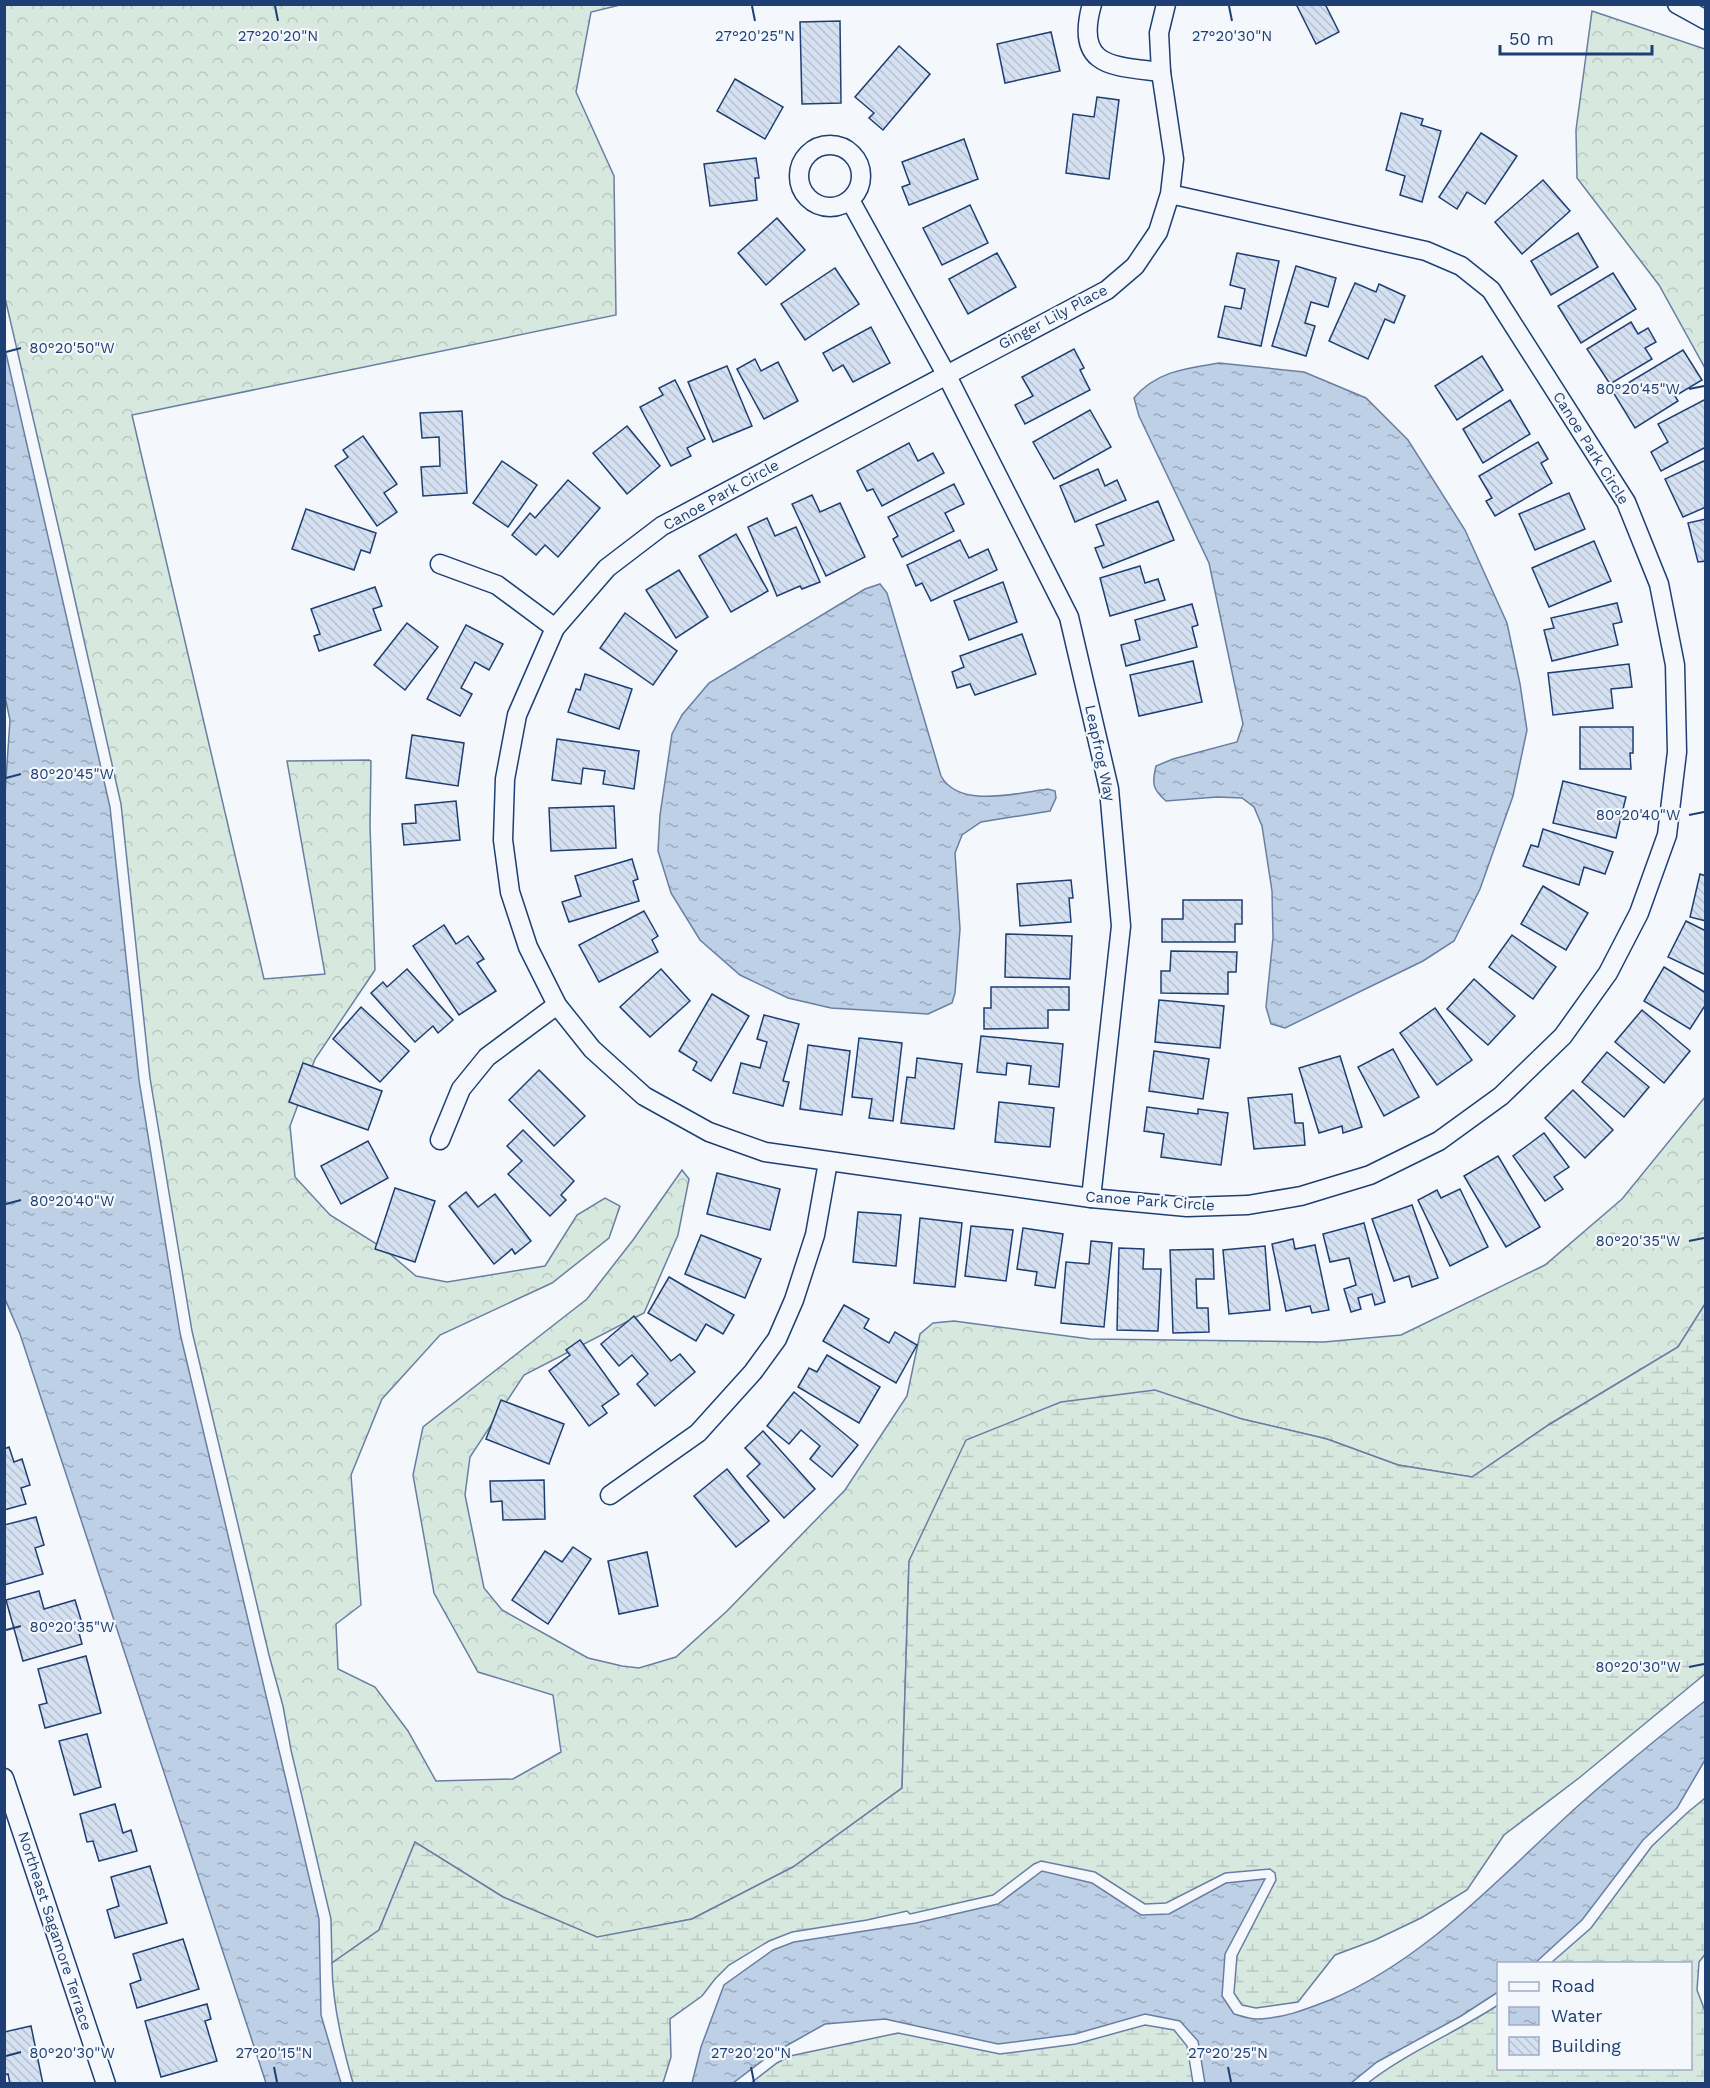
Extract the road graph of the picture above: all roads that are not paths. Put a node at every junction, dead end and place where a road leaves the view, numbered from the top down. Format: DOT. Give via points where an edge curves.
graph roads {
  1 [pos="1092,4"];
  2 [pos="1166,4"];
  3 [pos="1677,4"];
  4 [pos="1706,20"];
  5 [pos="1161,72"];
  6 [pos="1170,194"];
  7 [pos="850,200"];
  8 [pos="946,374"];
  9 [pos="440,564"];
  10 [pos="555,628"];
  11 [pos="557,1005"];
  12 [pos="440,1140"];
  13 [pos="828,1162"];
  14 [pos="1090,1198"];
  15 [pos="610,1495"];
  16 [pos="4,1778"];
  17 [pos="106,2084"];
  1 -- 5 [label="street" via="1088,36 1098,59 1112,66"];
  2 -- 5 [label="street, Ginger Lily Place" via="1159,33"];
  3 -- 4 [label="street"];
  5 -- 6 [label="street, Ginger Lily Place" via="1174,159"];
  6 -- 8 [label="street, Ginger Lily Place" via="1158,232 1134,266 1107,290"];
  6 -- 14 [label="street, Canoe Park Circle" via="1426,251 1461,266 1491,290 1626,502 1659,584 1676,665 1677,752 1667,835 1639,913 1608,973 1563,1036 1501,1096 1439,1141 1370,1175 1301,1196 1248,1205 1187,1207"];
  7 -- 8 [label="street, Leapfrog Way"];
  8 -- 10 [label="street, Canoe Park Circle" via="662,526 607,568"];
  8 -- 14 [label="street, Leapfrog Way" via="1070,617 1109,789 1121,926"];
  9 -- 10 [label="street" via="497,585"];
  10 -- 11 [label="street, Canoe Park Circle" via="517,715 505,778 503,840 510,892 528,947"];
  11 -- 12 [label="street" via="487,1057 461,1089"];
  11 -- 13 [label="street, Canoe Park Circle" via="592,1048 644,1096 709,1132 765,1152"];
  13 -- 14 [label="street, Canoe Park Circle"];
  13 -- 15 [label="street" via="815,1235 777,1339 698,1433"];
  16 -- 17 [label="street, Northeast Sagamore Terrace"];
}
